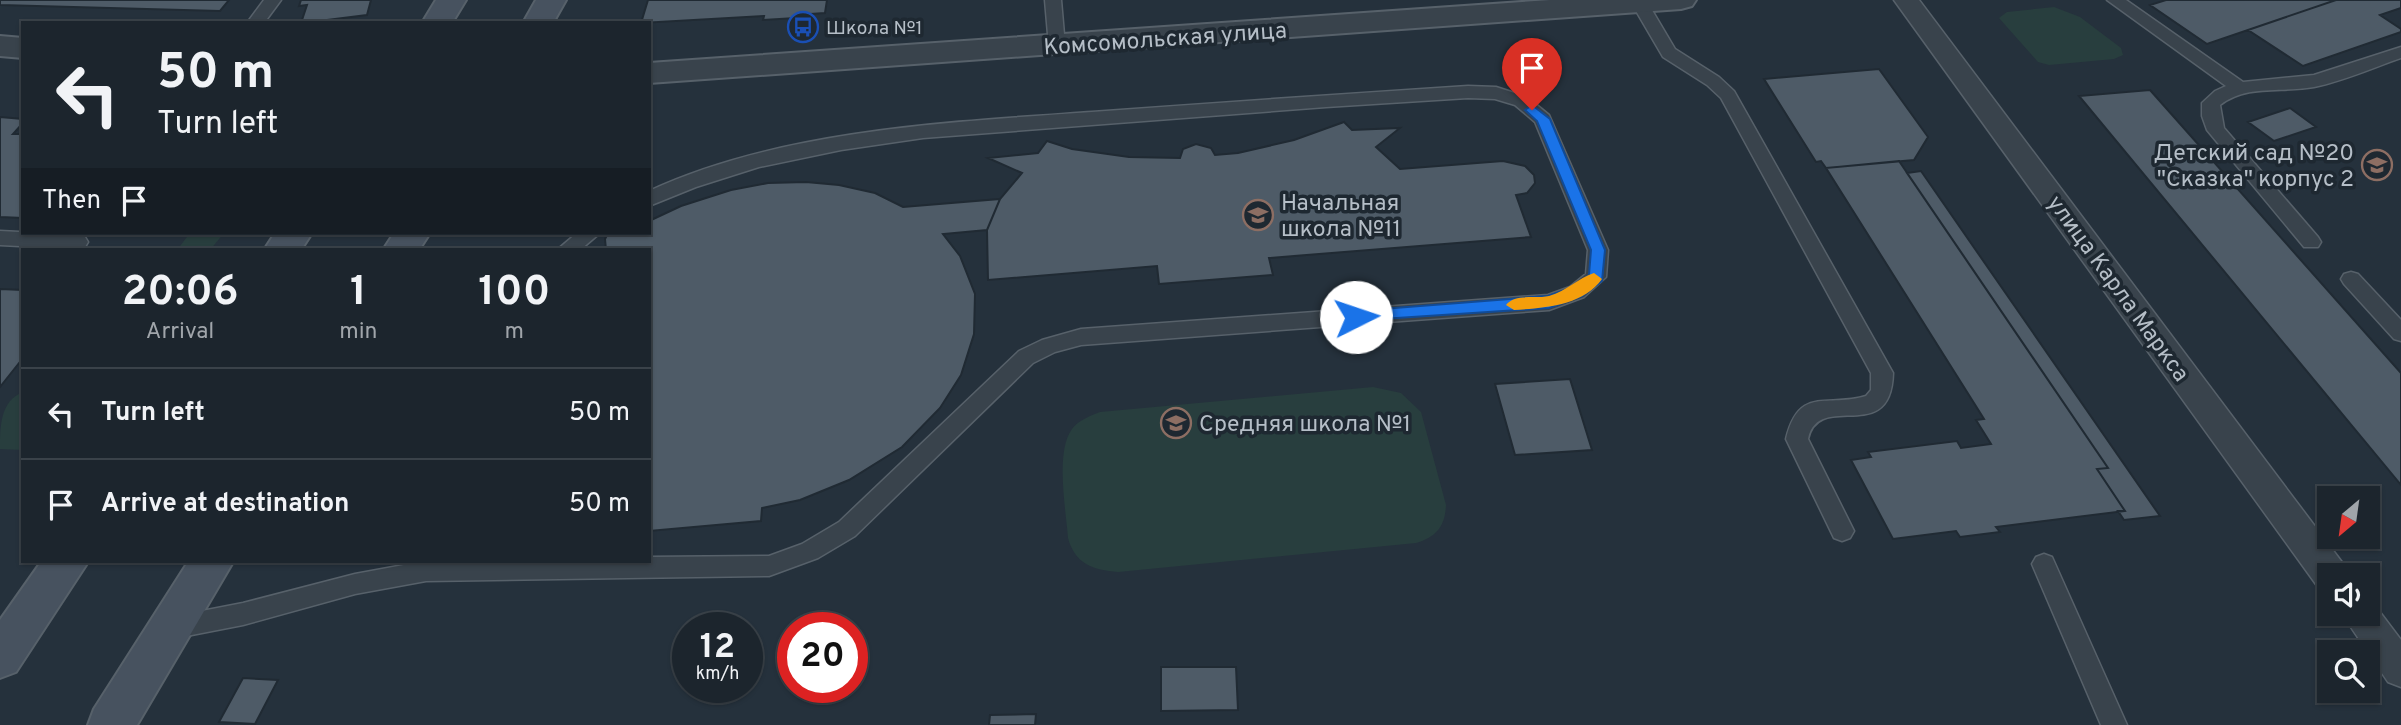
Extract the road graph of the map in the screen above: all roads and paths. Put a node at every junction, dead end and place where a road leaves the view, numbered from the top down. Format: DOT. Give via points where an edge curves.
graph roads {
  1 [pos="273,0"];
  2 [pos="452,0"];
  3 [pos="551,0"];
  4 [pos="1053,0"];
  5 [pos="1681,0"];
  6 [pos="1906,0"];
  7 [pos="2115,0"];
  8 [pos="1567,4"];
  9 [pos="1640,4"];
  10 [pos="1464,8"];
  11 [pos="257,21"];
  12 [pos="438,21"];
  13 [pos="539,21"];
  14 [pos="0,46"];
  15 [pos="1057,46"];
  16 [pos="21,48"];
  17 [pos="2401,52"];
  18 [pos="651,73"];
  19 [pos="2239,88"];
  20 [pos="651,198"];
  21 [pos="587,235"];
  22 [pos="0,238"];
  23 [pos="78,242"];
  24 [pos="2311,242"];
  25 [pos="571,248"];
  26 [pos="2351,279"];
  27 [pos="2401,333"];
  28 [pos="1842,531"];
  29 [pos="65,563"];
  30 [pos="210,563"];
  31 [pos="379,563"];
  32 [pos="2321,563"];
  33 [pos="2044,564"];
  34 [pos="355,584"];
  35 [pos="2369,626"];
  36 [pos="170,628"];
  37 [pos="0,657"];
  38 [pos="2401,670"];
  39 [pos="111,725"];
  40 [pos="2114,725"];
  1 -- 11 [label="lane"];
  2 -- 12 [label="main road"];
  3 -- 13 [label="main road"];
  4 -- 15 [label="lane"];
  5 -- 9 [label="street, Комсомольская улица"];
  6 -- 32 [label="street, улица Карла Маркса"];
  7 -- 19 [label="lane"];
  8 -- 9 [label="street, Комсомольская улица"];
  8 -- 10 [label="street, Комсомольская улица"];
  9 -- 28 [label="lane" via="1669,53 1728,95 1882,373 1885,388 1871,405 1818,410 1804,416 1797,426 1797,439"];
  10 -- 15 [label="street, Комсомольская улица"];
  14 -- 16 [label="street"];
  15 -- 18 [label="street, Комсомольская улица"];
  17 -- 19 [label="lane" via="2314,81"];
  19 -- 24 [label="lane" via="2211,103 2216,130"];
  20 -- 34 [label="lane" via="723,171 806,149 887,135 1189,110 1496,93 1521,101 1543,119 1598,250 1596,277 1577,292 1549,302 1081,337 1049,346 1026,357 847,528 810,551 769,566 426,571"];
  21 -- 25 [label="lane"];
  22 -- 23 [label="lane"];
  26 -- 27 [label="lane"];
  29 -- 37 [label="main road"];
  30 -- 36 [label="main road"];
  31 -- 34 [label="lane"];
  33 -- 40 [label="lane"];
  34 -- 36 [label="lane"];
  35 -- 38 [label="street"];
  36 -- 39 [label="main road"];
}
